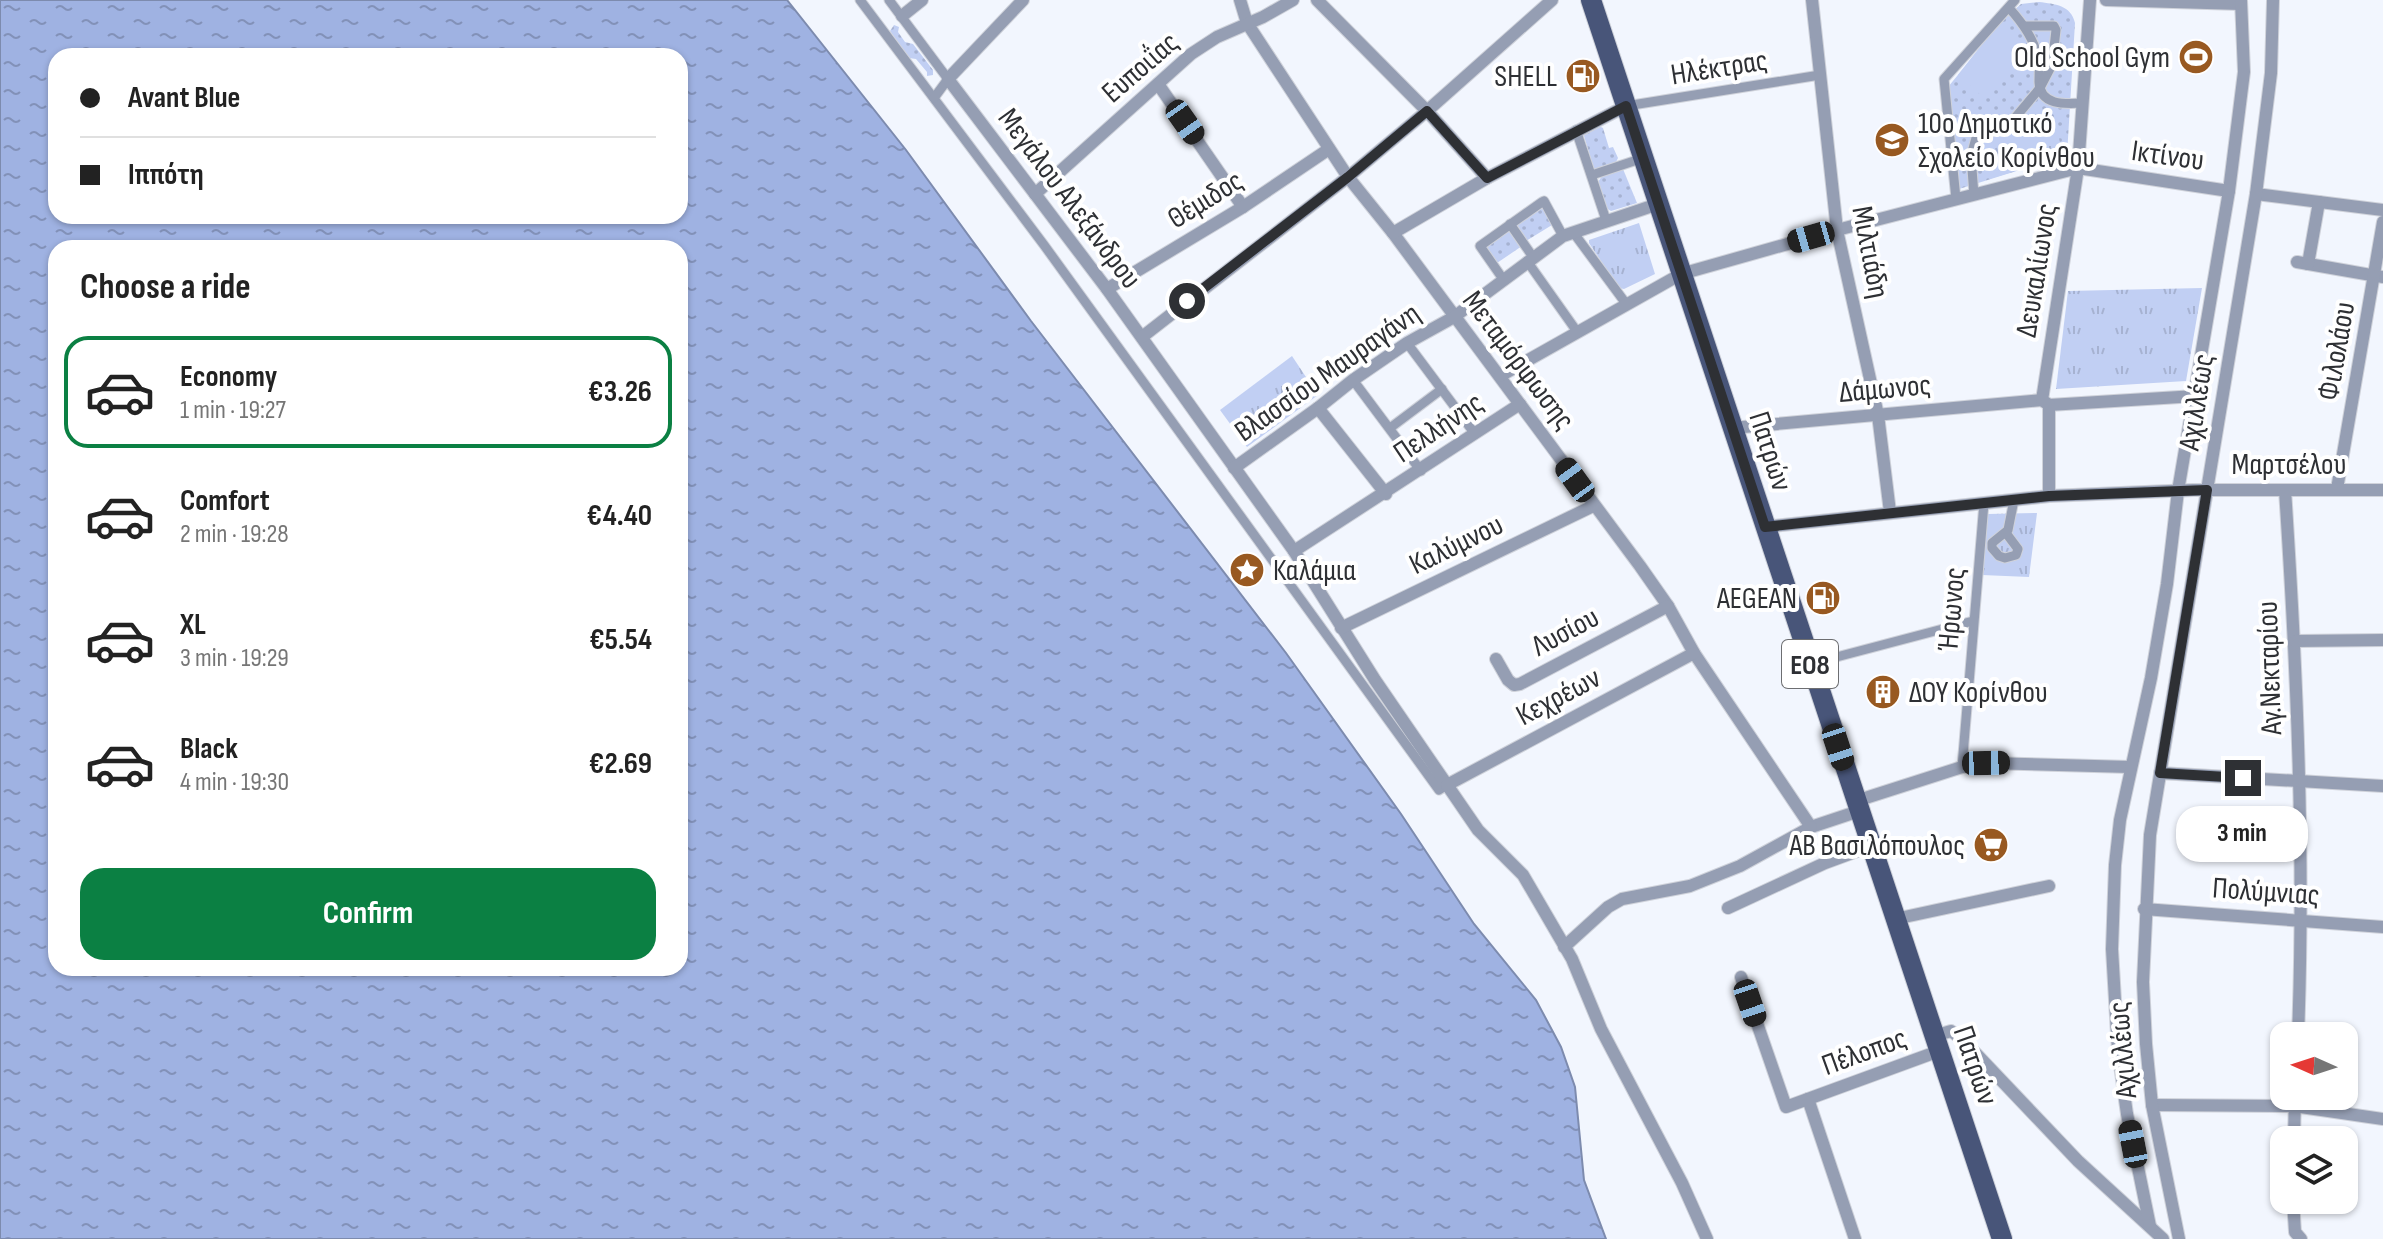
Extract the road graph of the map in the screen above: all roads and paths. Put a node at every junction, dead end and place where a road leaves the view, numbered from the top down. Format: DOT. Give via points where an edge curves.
graph roads {
  1 [pos="860,0"];
  2 [pos="889,0"];
  3 [pos="922,0"];
  4 [pos="1023,0"];
  5 [pos="1240,0"];
  6 [pos="1293,0"];
  7 [pos="1317,0"];
  8 [pos="1552,0"];
  9 [pos="1591,0"];
  10 [pos="1812,0"];
  11 [pos="2090,0"];
  12 [pos="2106,0"];
  13 [pos="2273,0"];
  14 [pos="2241,2"];
  15 [pos="2012,4"];
  16 [pos="902,16"];
  17 [pos="1247,23"];
  18 [pos="2024,26"];
  19 [pos="1820,75"];
  20 [pos="948,79"];
  21 [pos="1158,84"];
  22 [pos="2040,88"];
  23 [pos="934,98"];
  24 [pos="2083,103"];
  25 [pos="1626,106"];
  26 [pos="1427,111"];
  27 [pos="1576,130"];
  28 [pos="1329,149"];
  29 [pos="1643,158"];
  30 [pos="2078,168"];
  31 [pos="1592,175"];
  32 [pos="1348,177"];
  33 [pos="1487,178"];
  34 [pos="2229,191"];
  35 [pos="1035,194"];
  36 [pos="2256,194"];
  37 [pos="1974,195"];
  38 [pos="1956,199"];
  39 [pos="2319,202"];
  40 [pos="1658,204"];
  41 [pos="1243,207"];
  42 [pos="2383,210"];
  43 [pos="1606,220"];
  44 [pos="2383,222"];
  45 [pos="1510,224"];
  46 [pos="1837,230"];
  47 [pos="1393,233"];
  48 [pos="1568,234"];
  49 [pos="1530,259"];
  50 [pos="1681,274"];
  51 [pos="2379,276"];
  52 [pos="1503,279"];
  53 [pos="1107,289"];
  54 [pos="1627,305"];
  55 [pos="1454,317"];
  56 [pos="1578,333"];
  57 [pos="1142,337"];
  58 [pos="1407,343"];
  59 [pos="1500,376"];
  60 [pos="1353,380"];
  61 [pos="1442,389"];
  62 [pos="2196,396"];
  63 [pos="2046,402"];
  64 [pos="1520,404"];
  65 [pos="1318,408"];
  66 [pos="1878,415"];
  67 [pos="1390,428"];
  68 [pos="1732,428"];
  69 [pos="1475,434"];
  70 [pos="1234,468"];
  71 [pos="1421,471"];
  72 [pos="2337,489"];
  73 [pos="2207,490"];
  74 [pos="2285,490"];
  75 [pos="2383,490"];
  76 [pos="2178,491"];
  77 [pos="1386,494"];
  78 [pos="2049,496"];
  79 [pos="2014,500"];
  80 [pos="1984,503"];
  81 [pos="1593,506"];
  82 [pos="1890,512"];
  83 [pos="1765,527"];
  84 [pos="2006,533"];
  85 [pos="1294,551"];
  86 [pos="1668,606"];
  87 [pos="1973,621"];
  88 [pos="1341,628"];
  89 [pos="2383,640"];
  90 [pos="2295,641"];
  91 [pos="1694,653"];
  92 [pos="1496,659"];
  93 [pos="1810,664"];
  94 [pos="1962,767"];
  95 [pos="2130,767"];
  96 [pos="2160,773"];
  97 [pos="2299,782"];
  98 [pos="1447,785"];
  99 [pos="2383,786"];
  100 [pos="1857,806"];
  101 [pos="1811,827"];
  102 [pos="1871,846"];
  103 [pos="2049,886"];
  104 [pos="1728,908"];
  105 [pos="2144,909"];
  106 [pos="1895,919"];
  107 [pos="2303,920"];
  108 [pos="2383,927"];
  109 [pos="1564,947"];
  110 [pos="1741,977"];
  111 [pos="2299,1022"];
  112 [pos="1963,1040"];
  113 [pos="1938,1048"];
  114 [pos="1808,1099"];
  115 [pos="2270,1102"];
  116 [pos="2152,1105"];
  117 [pos="2339,1110"];
  118 [pos="2383,1119"];
  119 [pos="2294,1214"];
  120 [pos="2150,1226"];
  121 [pos="1707,1239"];
  122 [pos="1855,1239"];
  123 [pos="2002,1239"];
  124 [pos="2163,1239"];
  125 [pos="2179,1239"];
  126 [pos="2301,1239"];
  1 -- 23 [label="street"];
  2 -- 16 [label="street"];
  3 -- 16 [label="street"];
  4 -- 20 [label="street"];
  5 -- 17 [label="street, Μεταμόρφωσης"];
  6 -- 17 [label="street, Ευποιΐας"];
  7 -- 26 [label="street"];
  8 -- 26 [label="street"];
  9 -- 25 [label="main road, Πατρών / ΕΟ8"];
  10 -- 19 [label="street, Μιλτιάδη"];
  11 -- 24 [label="street, Δευκαλίωνος"];
  12 -- 14 [label="street"];
  13 -- 36 [label="street, Αχιλλέως" via="2271,73"];
  14 -- 34 [label="street, Αχιλλέως" via="2243,82"];
  15 -- 18 [label="street"];
  15 -- 38 [label="street" via="1944,79"];
  16 -- 20 [label="street"];
  17 -- 21 [label="street, Ευποιΐας" via="1204,45"];
  17 -- 28 [label="street, Μεταμόρφωσης"];
  18 -- 22 [label="street" via="2039,61"];
  18 -- 22 [label="street" via="2056,30 2052,65"];
  19 -- 25 [label="street, Ηλέκτρας"];
  19 -- 46 [label="street, Μιλτιάδη"];
  20 -- 23 [label="street"];
  20 -- 35 [label="street, Μεγάλου Αλεξάνδρου"];
  21 -- 35 [label="street, Ευποιΐας"];
  21 -- 41 [label="street"];
  22 -- 24 [label="street" via="2050,101"];
  22 -- 37 [label="street" via="2009,125 1976,138 1971,156"];
  23 -- 98 [label="street" via="1439,790"];
  24 -- 30 [label="street, Δευκαλίωνος"];
  25 -- 27 [label="street"];
  25 -- 29 [label="main road, Πατρών / ΕΟ8"];
  26 -- 32 [label="street"];
  26 -- 33 [label="street"];
  27 -- 31 [label="street"];
  27 -- 33 [label="street"];
  28 -- 32 [label="street, Μεταμόρφωσης"];
  28 -- 41 [label="street, Θέμιδος"];
  29 -- 31 [label="street"];
  29 -- 40 [label="main road, Πατρών / ΕΟ8"];
  30 -- 34 [label="street, Ικτίνου"];
  30 -- 37 [label="street, Ικτίνου"];
  30 -- 63 [label="street, Δευκαλίωνος"];
  31 -- 43 [label="street"];
  32 -- 47 [label="street, Μεταμόρφωσης"];
  32 -- 57 [label="street"];
  33 -- 47 [label="street"];
  34 -- 62 [label="street, Αχιλλέως"];
  35 -- 53 [label="street, Μεγάλου Αλεξάνδρου"];
  36 -- 39 [label="street"];
  36 -- 73 [label="street, Αχιλλέως"];
  37 -- 38 [label="street, Ικτίνου"];
  38 -- 46 [label="street, Ικτίνου"];
  39 -- 42 [label="street"];
  39 -- 51 [label="street" via="2303,263"];
  40 -- 43 [label="street, Βλασσίου Μαυραγάνη"];
  40 -- 50 [label="main road, Πατρών / ΕΟ8"];
  41 -- 53 [label="street, Θέμιδος"];
  43 -- 48 [label="street, Βλασσίου Μαυραγάνη"];
  44 -- 51 [label="street, Φιλολάου"];
  45 -- 48 [label="street" via="1544,201"];
  45 -- 49 [label="street"];
  45 -- 52 [label="street" via="1480,246"];
  46 -- 50 [label="street, Ικτίνου"];
  46 -- 66 [label="street, Μιλτιάδη"];
  47 -- 55 [label="street, Μεταμόρφωσης"];
  48 -- 49 [label="street, Βλασσίου Μαυραγάνη"];
  48 -- 54 [label="street"];
  49 -- 52 [label="street, Βλασσίου Μαυραγάνη"];
  49 -- 56 [label="street"];
  50 -- 54 [label="street, Ικτίνου"];
  50 -- 68 [label="main road, Πατρών / ΕΟ8"];
  51 -- 72 [label="street, Φιλολάου"];
  52 -- 55 [label="street, Βλασσίου Μαυραγάνη"];
  53 -- 57 [label="street, Μεγάλου Αλεξάνδρου"];
  54 -- 56 [label="street, Ικτίνου"];
  55 -- 58 [label="street, Βλασσίου Μαυραγάνη"];
  55 -- 59 [label="street, Μεταμόρφωσης"];
  56 -- 59 [label="street, Ικτίνου"];
  57 -- 70 [label="street, Μεγάλου Αλεξάνδρου"];
  58 -- 60 [label="street, Βλασσίου Μαυραγάνη"];
  58 -- 61 [label="street"];
  59 -- 64 [label="street, Μεταμόρφωσης"];
  60 -- 65 [label="street, Βλασσίου Μαυραγάνη"];
  60 -- 67 [label="street"];
  61 -- 67 [label="street"];
  61 -- 69 [label="street"];
  62 -- 63 [label="street, Δάμωνος"];
  62 -- 76 [label="street, Αχιλλέως"];
  63 -- 66 [label="street, Δάμωνος"];
  63 -- 78 [label="street, Δευκαλίωνος"];
  64 -- 69 [label="street, Πελλήνης"];
  64 -- 81 [label="street, Μεταμόρφωσης"];
  65 -- 70 [label="street, Βλασσίου Μαυραγάνη"];
  65 -- 77 [label="street, Πελλήνης"];
  66 -- 68 [label="street, Δάμωνος"];
  66 -- 82 [label="street, Μιλτιάδη"];
  67 -- 71 [label="street"];
  68 -- 83 [label="main road, Πατρών / ΕΟ8"];
  69 -- 71 [label="street, Πελλήνης"];
  70 -- 85 [label="street, Μεγάλου Αλεξάνδρου"];
  71 -- 77 [label="street, Πελλήνης"];
  72 -- 74 [label="street, Μαρτσέλου"];
  72 -- 75 [label="street, Μαρτσέλου"];
  73 -- 74 [label="street, Μαρτσέλου"];
  73 -- 76 [label="street, Μαρτσέλου"];
  73 -- 96 [label="street, Αχιλλέως"];
  74 -- 90 [label="street, Αγ.Νεκταρίου"];
  76 -- 78 [label="street, Μαρτσέλου"];
  76 -- 95 [label="street, Αχιλλέως" via="2153,665"];
  77 -- 85 [label="street, Πελλήνης"];
  78 -- 79 [label="street, Μαρτσέλου"];
  79 -- 80 [label="street, Μαρτσέλου"];
  79 -- 84 [label="street"];
  80 -- 82 [label="street, Μαρτσέλου"];
  80 -- 87 [label="street, Ήρωνος"];
  81 -- 86 [label="street, Μεταμόρφωσης"];
  81 -- 88 [label="street, Καλύμνου"];
  82 -- 83 [label="street, Μαρτσέλου"];
  83 -- 93 [label="main road, Πατρών / ΕΟ8"];
  85 -- 88 [label="street, Μεγάλου Αλεξάνδρου"];
  86 -- 91 [label="street, Μεταμόρφωσης"];
  86 -- 92 [label="street, Λυσίου" via="1520,684 1508,680"];
  87 -- 93 [label="street"];
  87 -- 94 [label="street, Ήρωνος"];
  88 -- 98 [label="street, Μεγάλου Αλεξάνδρου"];
  89 -- 90 [label="street"];
  90 -- 97 [label="street, Αγ.Νεκταρίου"];
  91 -- 98 [label="street, Κεχρέων"];
  91 -- 101 [label="street, Μεταμόρφωσης"];
  93 -- 100 [label="main road, Πατρών / ΕΟ8"];
  94 -- 95 [label="street"];
  94 -- 100 [label="street"];
  95 -- 120 [label="street, Αχιλλέως" via="2115,865 2114,991 2127,1114"];
  96 -- 97 [label="street"];
  96 -- 105 [label="street, Αχιλλέως"];
  97 -- 99 [label="street"];
  97 -- 107 [label="street, Αγ.Νεκταρίου"];
  98 -- 109 [label="street, Μεγάλου Αλεξάνδρου" via="1487,841 1523,875"];
  100 -- 101 [label="street"];
  100 -- 102 [label="main road, Πατρών / ΕΟ8"];
  101 -- 109 [label="street" via="1690,886 1622,899"];
  102 -- 104 [label="street"];
  102 -- 106 [label="main road, Πατρών / ΕΟ8"];
  103 -- 106 [label="street"];
  105 -- 107 [label="street, Πολύμνιας"];
  105 -- 116 [label="street, Αχιλλέως"];
  106 -- 113 [label="main road, Πατρών / ΕΟ8"];
  107 -- 108 [label="street, Πολύμνιας"];
  107 -- 111 [label="street, Αγ.Νεκταρίου"];
  109 -- 121 [label="street, Μεγάλου Αλεξάνδρου"];
  110 -- 114 [label="street" via="1786,1107"];
  112 -- 113 [label="street" via="1959,1048"];
  112 -- 113 [label="street" via="1951,1031"];
  112 -- 120 [label="street" via="2078,1161"];
  113 -- 114 [label="street, Πέλοπος"];
  113 -- 123 [label="main road, Πατρών / ΕΟ8"];
  114 -- 122 [label="street"];
  115 -- 116 [label="street"];
  116 -- 125 [label="street, Αχιλλέως"];
  117 -- 118 [label="street"];
  119 -- 126 [label="street"];
  120 -- 124 [label="street"];
}
